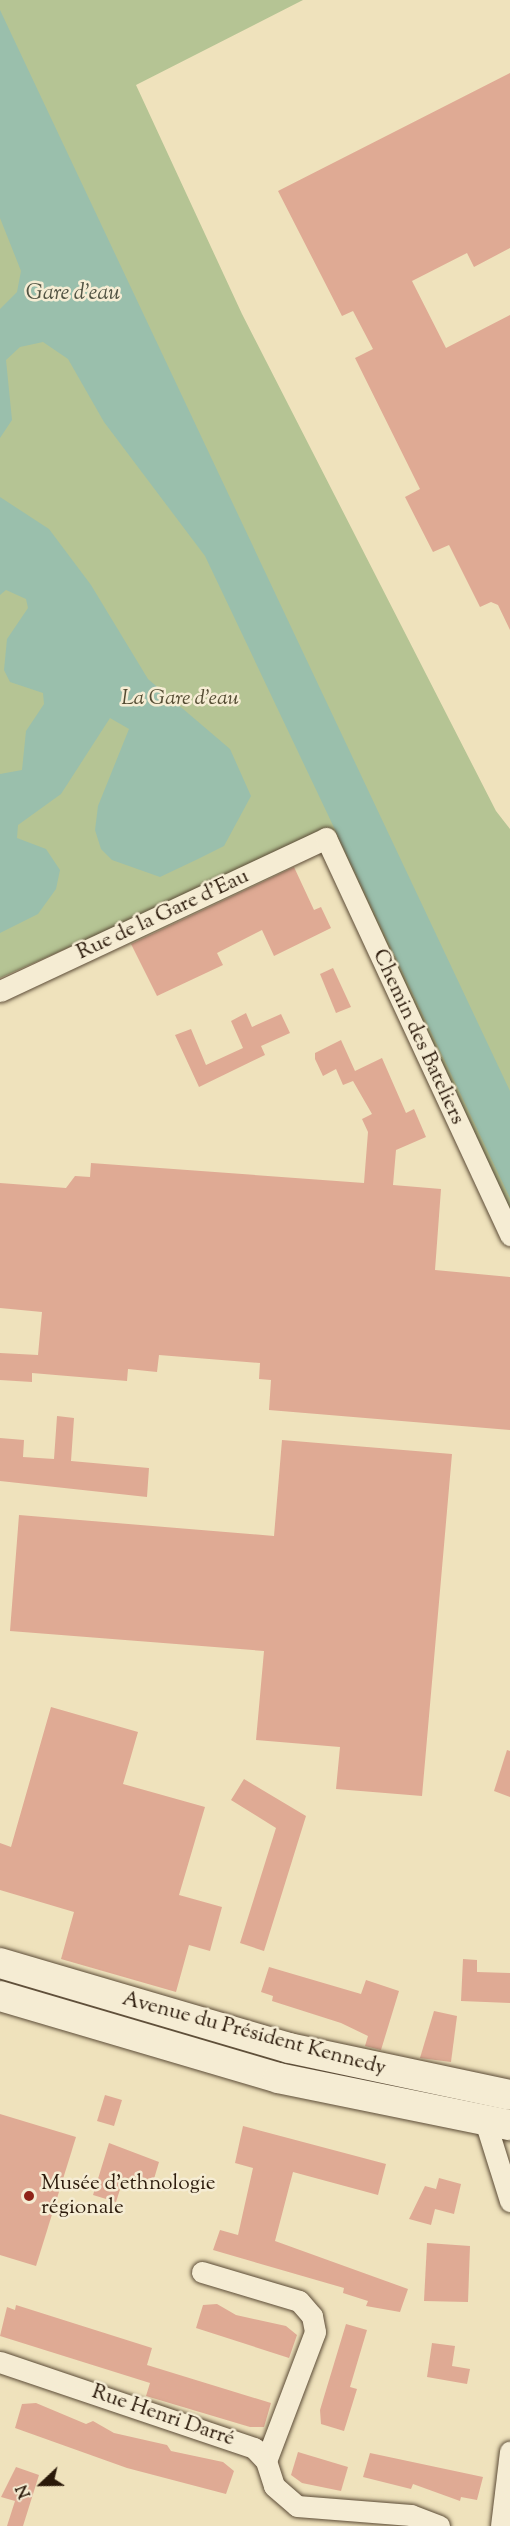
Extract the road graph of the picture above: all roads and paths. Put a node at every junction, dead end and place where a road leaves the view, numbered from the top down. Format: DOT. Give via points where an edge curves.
graph roads {
  1 [pos="326,838"];
  2 [pos="0,991"];
  3 [pos="510,1236"];
  4 [pos="0,1964"];
  5 [pos="0,1996"];
  6 [pos="510,2096"];
  7 [pos="498,2123"];
  8 [pos="510,2201"];
  9 [pos="202,2272"];
  10 [pos="0,2362"];
  11 [pos="510,2452"];
  12 [pos="266,2461"];
  13 [pos="439,2526"];
  14 [pos="501,2526"];
  1 -- 2 [label="street, Rue de la Gare d'Eau"];
  1 -- 3 [label="street, Chemin des Bateliers"];
  4 -- 6 [label="main road, Avenue du Président Kennedy" via="289,2048"];
  5 -- 7 [label="main road, Avenue du Président Kennedy" via="278,2079"];
  7 -- 8 [label="street"];
  9 -- 12 [label="street" via="299,2301 312,2316 315,2332"];
  10 -- 12 [label="street, Rue Henri Darré" via="219,2433 254,2448"];
  11 -- 14 [label="street"];
  12 -- 13 [label="street" via="274,2486 297,2506 411,2515"];
}
